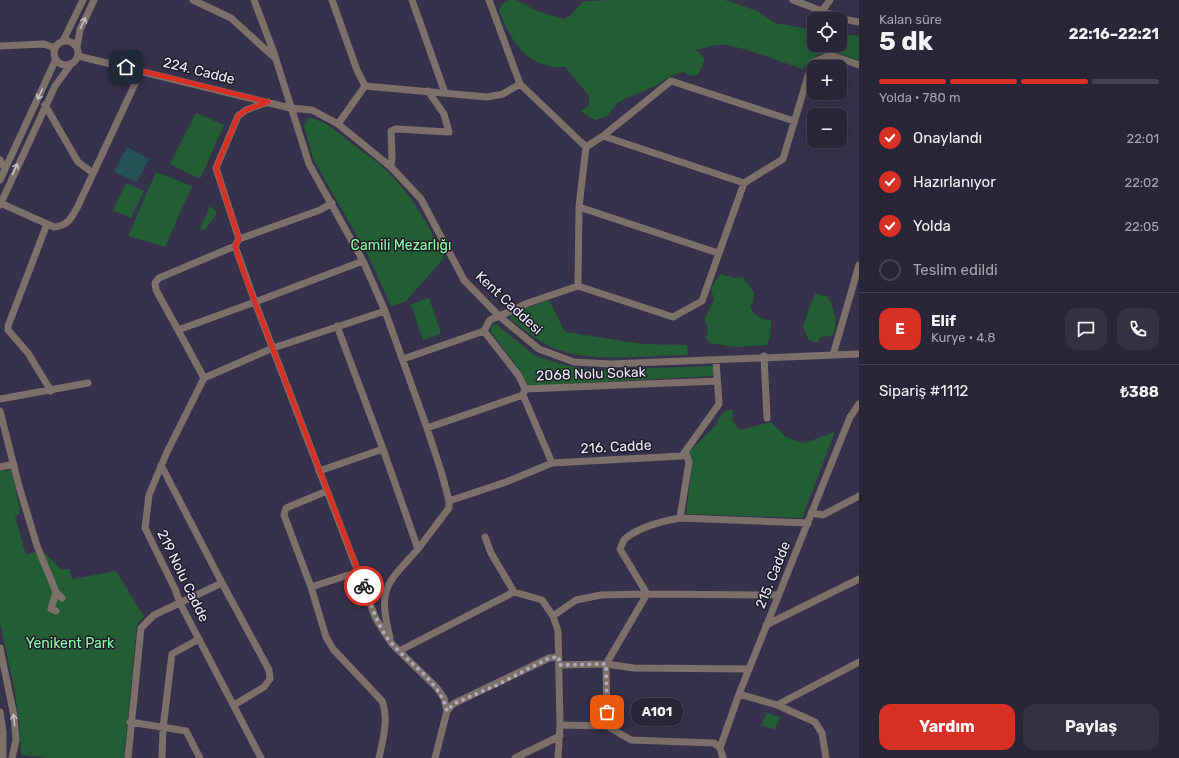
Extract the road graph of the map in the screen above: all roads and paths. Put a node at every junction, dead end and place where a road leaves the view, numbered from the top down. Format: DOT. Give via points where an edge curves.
graph roads {
  1 [pos="83,0"];
  2 [pos="94,0"];
  3 [pos="193,0"];
  4 [pos="254,0"];
  5 [pos="332,0"];
  6 [pos="412,0"];
  7 [pos="488,0"];
  8 [pos="793,0"];
  9 [pos="830,0"];
  10 [pos="822,11"];
  11 [pos="859,22"];
  12 [pos="63,41"];
  13 [pos="0,46"];
  14 [pos="78,47"];
  15 [pos="55,48"];
  16 [pos="78,56"];
  17 [pos="56,59"];
  18 [pos="276,59"];
  19 [pos="71,64"];
  20 [pos="859,65"];
  21 [pos="142,71"];
  22 [pos="520,84"];
  23 [pos="364,86"];
  24 [pos="428,91"];
  25 [pos="445,93"];
  26 [pos="268,102"];
  27 [pos="45,105"];
  28 [pos="290,108"];
  29 [pos="794,121"];
  30 [pos="338,124"];
  31 [pos="603,136"];
  32 [pos="586,147"];
  33 [pos="0,160"];
  34 [pos="391,167"];
  35 [pos="5,169"];
  36 [pos="93,173"];
  37 [pos="0,180"];
  38 [pos="744,183"];
  39 [pos="332,203"];
  40 [pos="0,204"];
  41 [pos="579,207"];
  42 [pos="48,224"];
  43 [pos="239,239"];
  44 [pos="235,246"];
  45 [pos="718,253"];
  46 [pos="363,260"];
  47 [pos="859,265"];
  48 [pos="858,275"];
  49 [pos="578,286"];
  50 [pos="255,302"];
  51 [pos="385,311"];
  52 [pos="499,316"];
  53 [pos="337,326"];
  54 [pos="178,330"];
  55 [pos="484,331"];
  56 [pos="273,348"];
  57 [pos="859,354"];
  58 [pos="833,355"];
  59 [pos="764,356"];
  60 [pos="403,359"];
  61 [pos="716,360"];
  62 [pos="204,378"];
  63 [pos="717,381"];
  64 [pos="88,383"];
  65 [pos="50,390"];
  66 [pos="524,392"];
  67 [pos="0,399"];
  68 [pos="859,404"];
  69 [pos="0,411"];
  70 [pos="859,413"];
  71 [pos="767,418"];
  72 [pos="850,418"];
  73 [pos="427,428"];
  74 [pos="384,450"];
  75 [pos="686,453"];
  76 [pos="552,463"];
  77 [pos="14,464"];
  78 [pos="161,465"];
  79 [pos="0,467"];
  80 [pos="319,471"];
  81 [pos="327,490"];
  82 [pos="859,496"];
  83 [pos="449,501"];
  84 [pos="811,513"];
  85 [pos="680,518"];
  86 [pos="808,523"];
  87 [pos="485,537"];
  88 [pos="418,549"];
  89 [pos="358,572"];
  90 [pos="859,579"];
  91 [pos="222,583"];
  92 [pos="311,587"];
  93 [pos="56,592"];
  94 [pos="514,592"];
  95 [pos="647,594"];
  96 [pos="779,595"];
  97 [pos="62,598"];
  98 [pos="180,603"];
  99 [pos="56,611"];
  100 [pos="553,616"];
  101 [pos="766,625"];
  102 [pos="199,639"];
  103 [pos="392,644"];
  104 [pos="0,648"];
  105 [pos="399,651"];
  106 [pos="559,657"];
  107 [pos="859,662"];
  108 [pos="606,664"];
  109 [pos="559,665"];
  110 [pos="749,669"];
  111 [pos="739,694"];
  112 [pos="234,705"];
  113 [pos="777,705"];
  114 [pos="447,711"];
  115 [pos="0,712"];
  116 [pos="130,722"];
  117 [pos="560,725"];
  118 [pos="607,726"];
  119 [pos="163,728"];
  120 [pos="560,736"];
  121 [pos="720,748"];
  122 [pos="3,758"];
  123 [pos="12,758"];
  124 [pos="128,758"];
  125 [pos="162,758"];
  126 [pos="200,758"];
  127 [pos="261,758"];
  128 [pos="379,758"];
  129 [pos="435,758"];
  130 [pos="515,758"];
  131 [pos="558,758"];
  132 [pos="723,758"];
  133 [pos="826,758"];
  1 -- 12 [label="street"];
  14 -- 2 [label="street, one-way" via="80,30"];
  3 -- 18 [label="street" via="231,18"];
  4 -- 18 [label="street"];
  5 -- 23 [label="street"];
  6 -- 25 [label="street"];
  7 -- 22 [label="street"];
  8 -- 10 [label="street"];
  9 -- 10 [label="street"];
  10 -- 11 [label="street"];
  12 -- 14 [label="street" via="72,42"];
  12 -- 15 [label="street"];
  13 -- 15 [label="street" via="44,44"];
  14 -- 16 [label="street"];
  15 -- 17 [label="street"];
  16 -- 19 [label="street"];
  16 -- 21 [label="street, 224. Cadde"];
  17 -- 19 [label="street" via="64,65"];
  17 -- 35 [label="street, one-way"];
  18 -- 28 [label="street"];
  19 -- 27 [label="street"];
  20 -- 29 [label="street" via="830,55 812,63"];
  21 -- 26 [label="street, 224. Cadde"];
  21 -- 36 [label="street"];
  22 -- 25 [label="street" via="503,94 487,97"];
  22 -- 32 [label="street"];
  23 -- 24 [label="street"];
  23 -- 30 [label="street"];
  24 -- 25 [label="street"];
  24 -- 34 [label="street" via="444,114 449,132 396,128 391,131"];
  26 -- 28 [label="street, 224. Cadde"];
  26 -- 43 [label="street" via="246,110 238,116 216,168"];
  27 -- 36 [label="street" via="78,162"];
  40 -- 27 [label="street, one-way"];
  28 -- 30 [label="street, Kent Caddesi" via="312,110"];
  28 -- 39 [label="street" via="308,164"];
  29 -- 31 [label="street" via="671,81"];
  29 -- 38 [label="street" via="783,159"];
  30 -- 34 [label="street, Kent Caddesi"];
  31 -- 32 [label="street"];
  31 -- 38 [label="street"];
  32 -- 41 [label="street"];
  33 -- 35 [label="street"];
  34 -- 52 [label="street, Kent Caddesi" via="421,199 464,280"];
  35 -- 37 [label="street"];
  36 -- 42 [label="street" via="68,223 61,227"];
  38 -- 45 [label="street"];
  39 -- 43 [label="street" via="320,210"];
  39 -- 46 [label="street"];
  40 -- 42 [label="street"];
  41 -- 45 [label="street"];
  41 -- 49 [label="street"];
  42 -- 65 [label="street" via="8,330 28,353"];
  43 -- 44 [label="street"];
  44 -- 50 [label="street"];
  44 -- 54 [label="street" via="158,278 155,283 156,290"];
  45 -- 49 [label="street" via="702,301 674,317"];
  46 -- 50 [label="street"];
  46 -- 51 [label="street"];
  47 -- 48 [label="street"];
  48 -- 58 [label="street"];
  49 -- 52 [label="street" via="528,302"];
  50 -- 54 [label="street"];
  50 -- 56 [label="street"];
  51 -- 53 [label="street"];
  51 -- 60 [label="street"];
  52 -- 55 [label="street" via="490,320"];
  52 -- 61 [label="street, Kent Caddesi" via="539,349 574,362 610,364"];
  53 -- 56 [label="street"];
  53 -- 74 [label="street"];
  54 -- 62 [label="street"];
  55 -- 60 [label="street"];
  55 -- 66 [label="street" via="519,376"];
  56 -- 62 [label="street"];
  56 -- 80 [label="street"];
  57 -- 58 [label="street, Kent Caddesi"];
  58 -- 59 [label="street, Kent Caddesi"];
  59 -- 61 [label="street, Kent Caddesi"];
  59 -- 71 [label="street"];
  60 -- 73 [label="street"];
  61 -- 63 [label="street"];
  62 -- 78 [label="street, 219 Nolu Cadde"];
  63 -- 66 [label="street, 2068 Nolu Sokak"];
  63 -- 75 [label="street" via="719,404"];
  64 -- 65 [label="street"];
  65 -- 67 [label="street"];
  66 -- 73 [label="street, 2068 Nolu Sokak"];
  66 -- 76 [label="street"];
  68 -- 72 [label="street, 215. Cadde"];
  69 -- 77 [label="street"];
  70 -- 72 [label="street"];
  72 -- 84 [label="street, 215. Cadde"];
  73 -- 83 [label="street"];
  74 -- 80 [label="street"];
  74 -- 88 [label="street"];
  75 -- 76 [label="street, 216. Cadde" via="682,456"];
  75 -- 85 [label="street" via="689,462"];
  76 -- 83 [label="street, 216. Cadde"];
  77 -- 79 [label="street"];
  77 -- 93 [label="street" via="38,546"];
  78 -- 91 [label="street"];
  78 -- 98 [label="street, 219 Nolu Cadde" via="149,495 145,528"];
  80 -- 81 [label="street"];
  81 -- 89 [label="street"];
  81 -- 92 [label="street" via="286,508 284,515"];
  82 -- 84 [label="street" via="823,515"];
  83 -- 88 [label="street" via="449,508"];
  84 -- 86 [label="street, 215. Cadde"];
  85 -- 86 [label="street"];
  85 -- 95 [label="street" via="642,530 625,539 620,549"];
  86 -- 96 [label="street, 215. Cadde"];
  87 -- 94 [label="street" via="491,553"];
  88 -- 103 [label="street" via="390,579 384,595"];
  89 -- 92 [label="street"];
  89 -- 103 [label="street" via="376,619"];
  90 -- 101 [label="street"];
  91 -- 98 [label="street"];
  91 -- 112 [label="street" via="269,670 270,679 264,687"];
  92 -- 128 [label="street" via="326,637 333,650 382,701 386,720"];
  93 -- 97 [label="street"];
  93 -- 99 [label="street" via="50,609"];
  94 -- 100 [label="street" via="542,600"];
  94 -- 105 [label="street"];
  95 -- 96 [label="street"];
  95 -- 100 [label="street" via="601,595 576,600"];
  95 -- 108 [label="street"];
  96 -- 101 [label="street, 215. Cadde"];
  98 -- 102 [label="street, 219 Nolu Cadde"];
  98 -- 116 [label="street" via="154,615 141,628"];
  100 -- 106 [label="street" via="558,631"];
  101 -- 110 [label="street, 215. Cadde"];
  102 -- 112 [label="street, 219 Nolu Cadde"];
  102 -- 119 [label="street" via="172,654"];
  103 -- 105 [label="street"];
  123 -- 104 [label="street, one-way" via="16,740 14,716"];
  105 -- 114 [label="street" via="437,688 444,698"];
  106 -- 109 [label="street"];
  106 -- 114 [label="street" via="549,658 453,704"];
  107 -- 113 [label="street"];
  108 -- 109 [label="street"];
  108 -- 110 [label="street" via="634,668"];
  108 -- 118 [label="street"];
  109 -- 117 [label="street"];
  110 -- 111 [label="street, 215. Cadde"];
  111 -- 113 [label="street"];
  111 -- 121 [label="street, 215. Cadde"];
  112 -- 127 [label="street, 219 Nolu Cadde"];
  113 -- 133 [label="street" via="815,722 822,733"];
  114 -- 129 [label="street"];
  115 -- 122 [label="street" via="4,732"];
  116 -- 119 [label="street"];
  116 -- 124 [label="street"];
  117 -- 118 [label="street"];
  117 -- 120 [label="street"];
  118 -- 121 [label="street" via="631,740 714,743"];
  119 -- 125 [label="street"];
  119 -- 126 [label="street" via="186,731"];
  120 -- 130 [label="street"];
  120 -- 131 [label="street"];
  121 -- 132 [label="street"];
}
